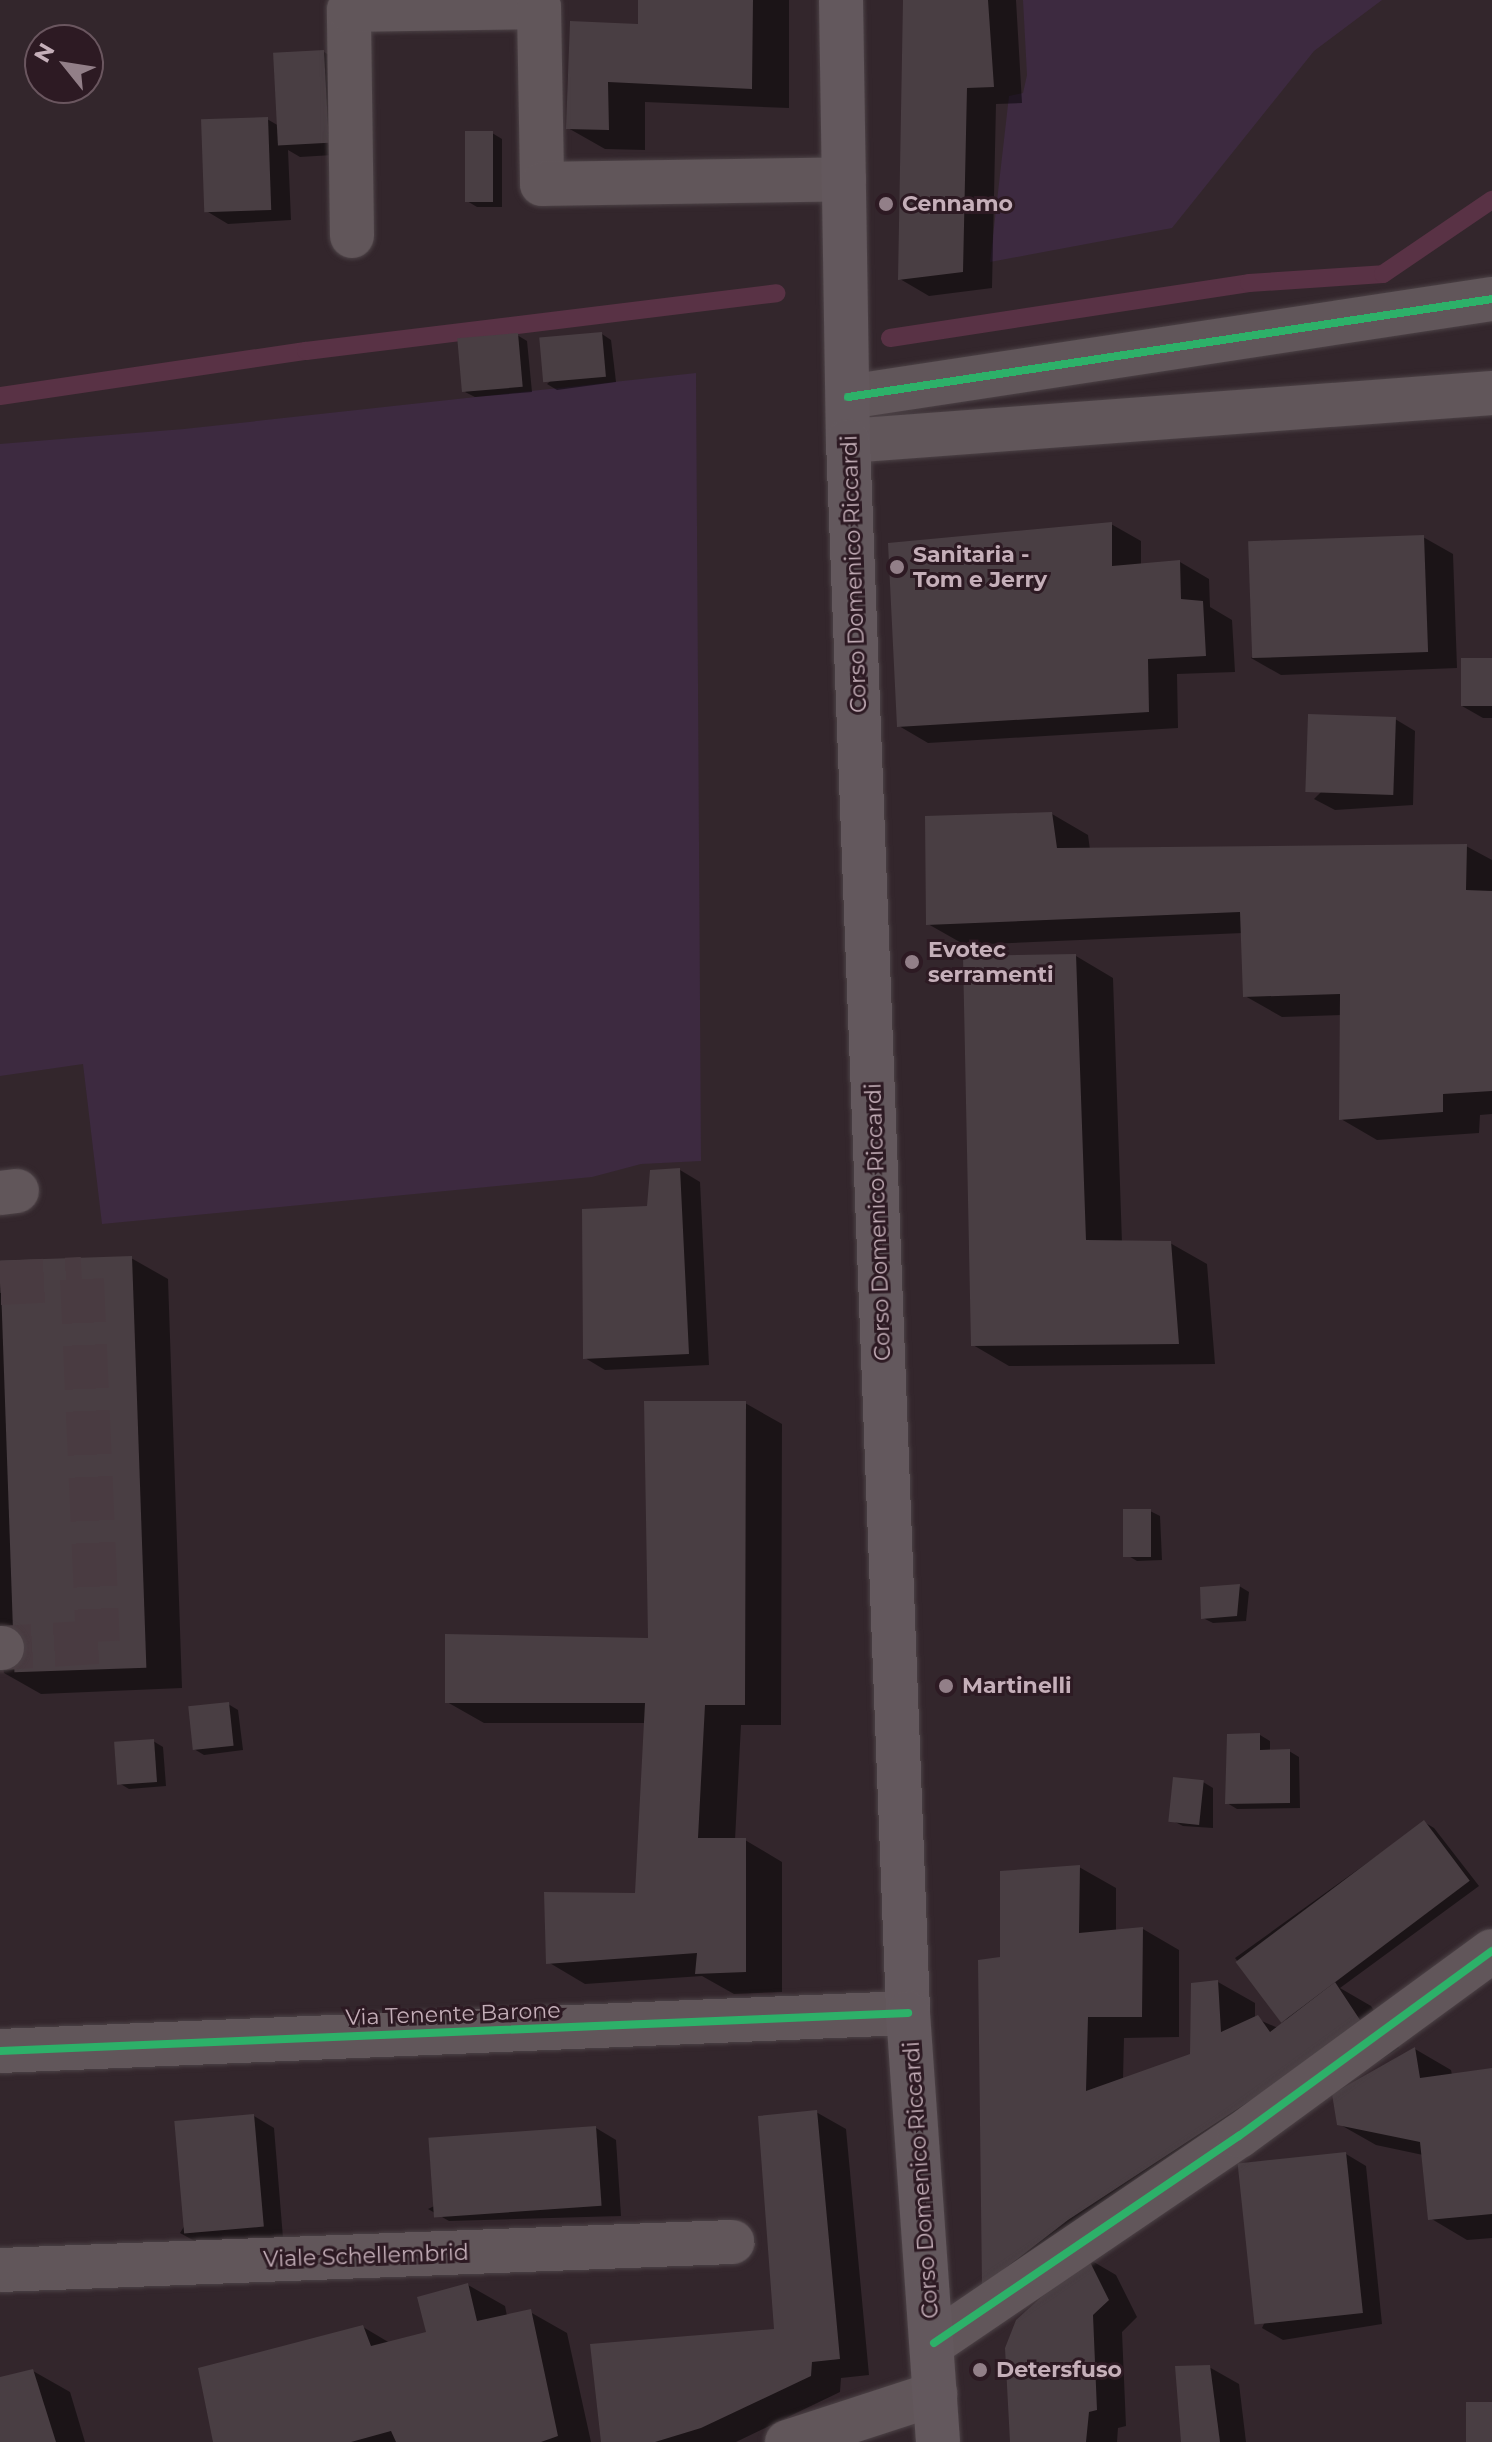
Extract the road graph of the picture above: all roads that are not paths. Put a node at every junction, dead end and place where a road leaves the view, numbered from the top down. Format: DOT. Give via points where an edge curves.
graph roads {
  1 [pos="841,0"];
  2 [pos="844,179"];
  3 [pos="352,236"];
  4 [pos="1492,299"];
  5 [pos="1492,393"];
  6 [pos="848,397"];
  7 [pos="848,441"];
  8 [pos="1492,1951"];
  9 [pos="908,2013"];
  10 [pos="0,2051"];
  11 [pos="732,2242"];
  12 [pos="0,2270"];
  13 [pos="934,2343"];
  14 [pos="935,2394"];
  15 [pos="787,2442"];
  16 [pos="938,2442"];
  1 -- 2 [label="main road, Corso Domenico Riccardi"];
  2 -- 3 [label="street" via="542,184 539,7 349,10"];
  2 -- 6 [label="main road, Corso Domenico Riccardi"];
  4 -- 6 [label="street"];
  5 -- 7 [label="street"];
  6 -- 7 [label="main road, Corso Domenico Riccardi"];
  7 -- 9 [label="main road, Corso Domenico Riccardi"];
  8 -- 13 [label="street" via="1239,2136"];
  9 -- 10 [label="street, Via Tenente Barone"];
  9 -- 13 [label="main road, Corso Domenico Riccardi"];
  11 -- 12 [label="street, Viale Schellembrid"];
  13 -- 14 [label="main road, Corso Domenico Riccardi"];
  14 -- 15 [label="street"];
  14 -- 16 [label="main road, Corso Domenico Riccardi"];
}
